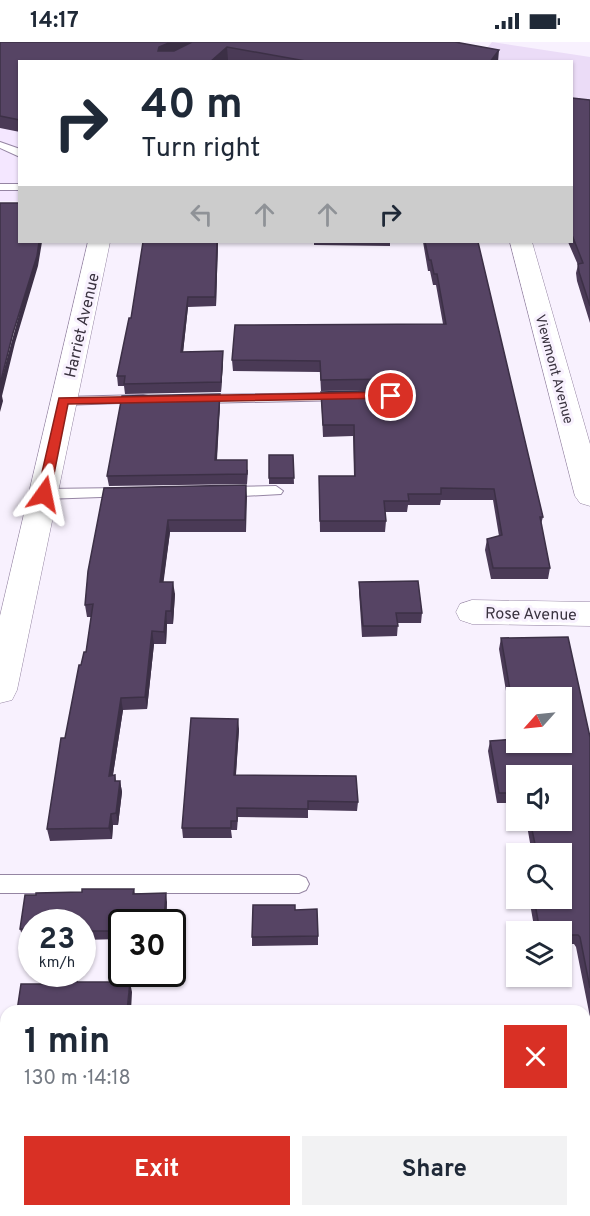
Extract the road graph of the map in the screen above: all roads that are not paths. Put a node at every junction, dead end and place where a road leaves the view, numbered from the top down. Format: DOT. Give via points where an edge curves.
graph roads {
  1 [pos="0,145"];
  2 [pos="18,153"];
  3 [pos="0,187"];
  4 [pos="18,187"];
  5 [pos="99,243"];
  6 [pos="521,243"];
  7 [pos="355,396"];
  8 [pos="152,399"];
  9 [pos="188,399"];
  10 [pos="63,400"];
  11 [pos="276,491"];
  12 [pos="206,492"];
  13 [pos="135,493"];
  14 [pos="44,494"];
  15 [pos="590,496"];
  16 [pos="472,612"];
  17 [pos="590,614"];
  18 [pos="0,690"];
  19 [pos="0,884"];
  20 [pos="299,884"];
  1 -- 2 [label="lane"];
  3 -- 4 [label="lane"];
  5 -- 10 [label="street, Harriet Avenue"];
  6 -- 15 [label="street, Viewmont Avenue"];
  7 -- 9 [label="lane"];
  8 -- 10 [label="lane"];
  10 -- 14 [label="street, Harriet Avenue"];
  11 -- 12 [label="lane"];
  13 -- 14 [label="lane"];
  14 -- 18 [label="street, Harriet Avenue"];
  16 -- 17 [label="street, Rose Avenue"];
  19 -- 20 [label="lane"];
}
